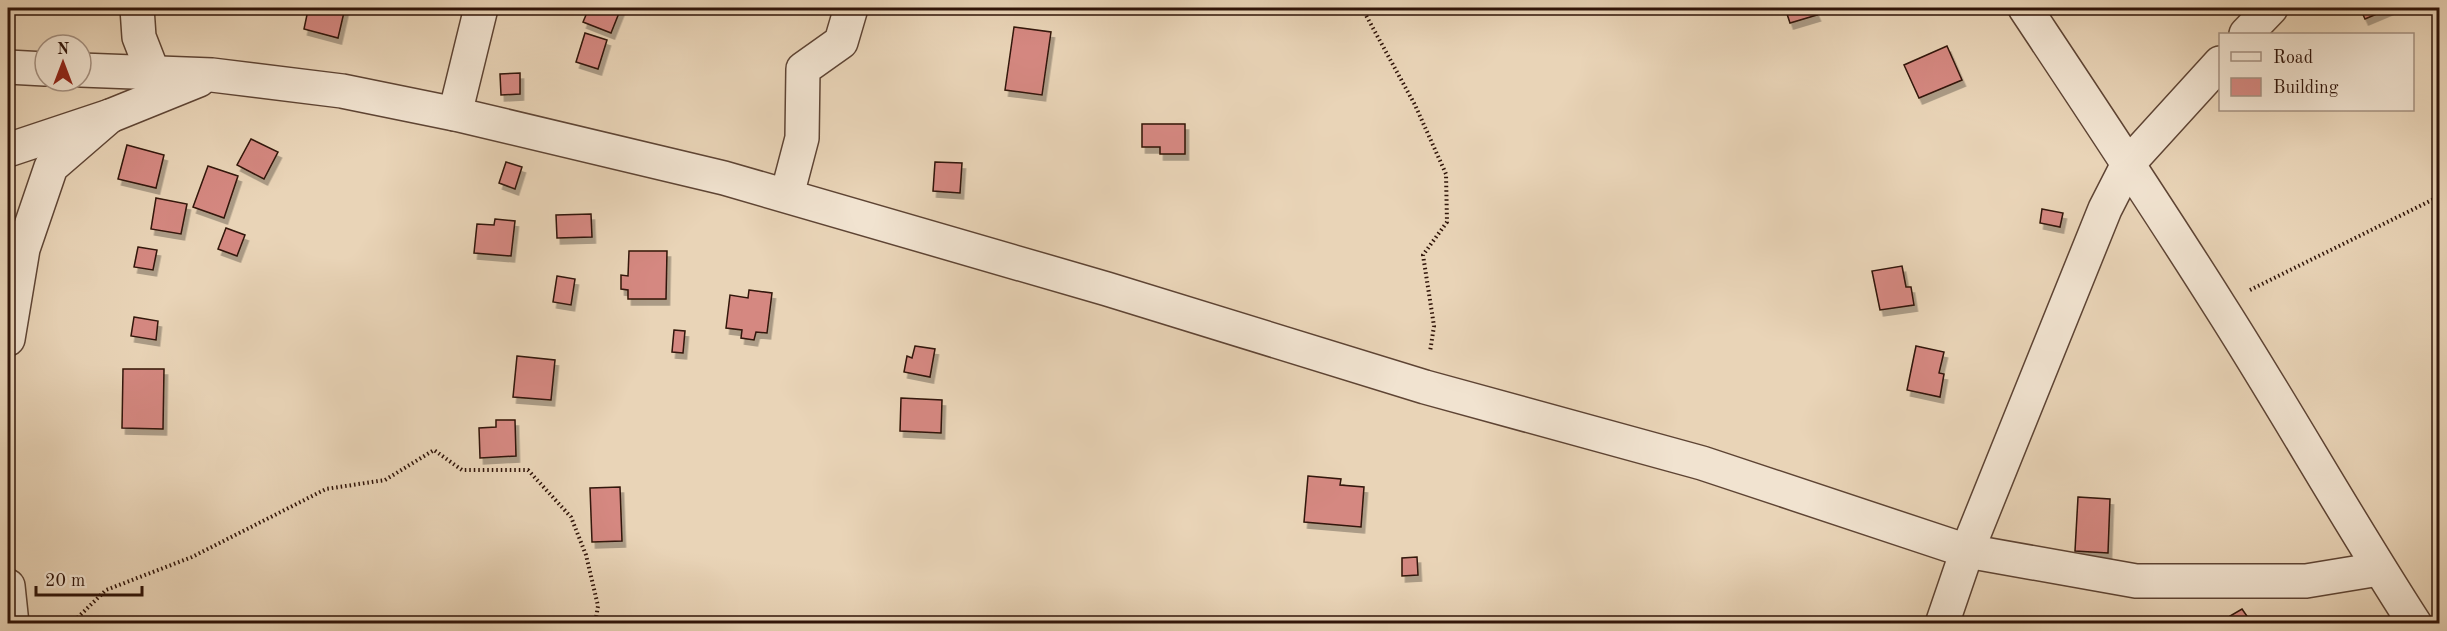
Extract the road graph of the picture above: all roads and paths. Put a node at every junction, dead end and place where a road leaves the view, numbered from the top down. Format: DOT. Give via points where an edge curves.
graph roads {
  1 [pos="137,8"];
  2 [pos="481,8"];
  3 [pos="851,8"];
  4 [pos="1362,8"];
  5 [pos="2025,8"];
  6 [pos="2271,8"];
  7 [pos="2247,33"];
  8 [pos="2219,64"];
  9 [pos="8,67"];
  10 [pos="33,68"];
  11 [pos="93,70"];
  12 [pos="153,73"];
  13 [pos="212,75"];
  14 [pos="455,114"];
  15 [pos="110,116"];
  16 [pos="8,150"];
  17 [pos="2128,164"];
  18 [pos="787,195"];
  19 [pos="2439,196"];
  20 [pos="2219,305"];
  21 [pos="8,339"];
  22 [pos="1425,387"];
  23 [pos="1967,551"];
  24 [pos="2379,569"];
  25 [pos="8,586"];
  26 [pos="12,624"];
  27 [pos="71,624"];
  28 [pos="596,624"];
  29 [pos="1942,624"];
  30 [pos="2415,624"];
  1 -- 12 [label="street" via="139,37"];
  2 -- 14 [label="street"];
  3 -- 18 [label="street" via="841,42 803,69 802,138"];
  4 -- 22 [label="path" via="1415,105 1446,174 1448,222 1423,255 1434,326"];
  5 -- 17 [label="street"];
  6 -- 7 [label="street"];
  8 -- 17 [label="street"];
  9 -- 10 [label="street"];
  11 -- 12 [label="street"];
  12 -- 13 [label="street"];
  13 -- 14 [label="street" via="342,91"];
  13 -- 15 [label="street"];
  14 -- 18 [label="street"];
  15 -- 16 [label="street"];
  15 -- 21 [label="street" via="51,167 23,249"];
  17 -- 20 [label="street"];
  17 -- 23 [label="street" via="2105,209"];
  18 -- 22 [label="street"];
  19 -- 20 [label="path"];
  20 -- 24 [label="street"];
  22 -- 23 [label="street" via="1702,463"];
  23 -- 24 [label="street" via="2136,581 2306,581"];
  23 -- 29 [label="street"];
  24 -- 30 [label="street"];
  25 -- 26 [label="street"];
  27 -- 28 [label="path" via="106,590 192,557 326,489 386,480 434,450 462,470 528,470 571,517 598,606"];
}
